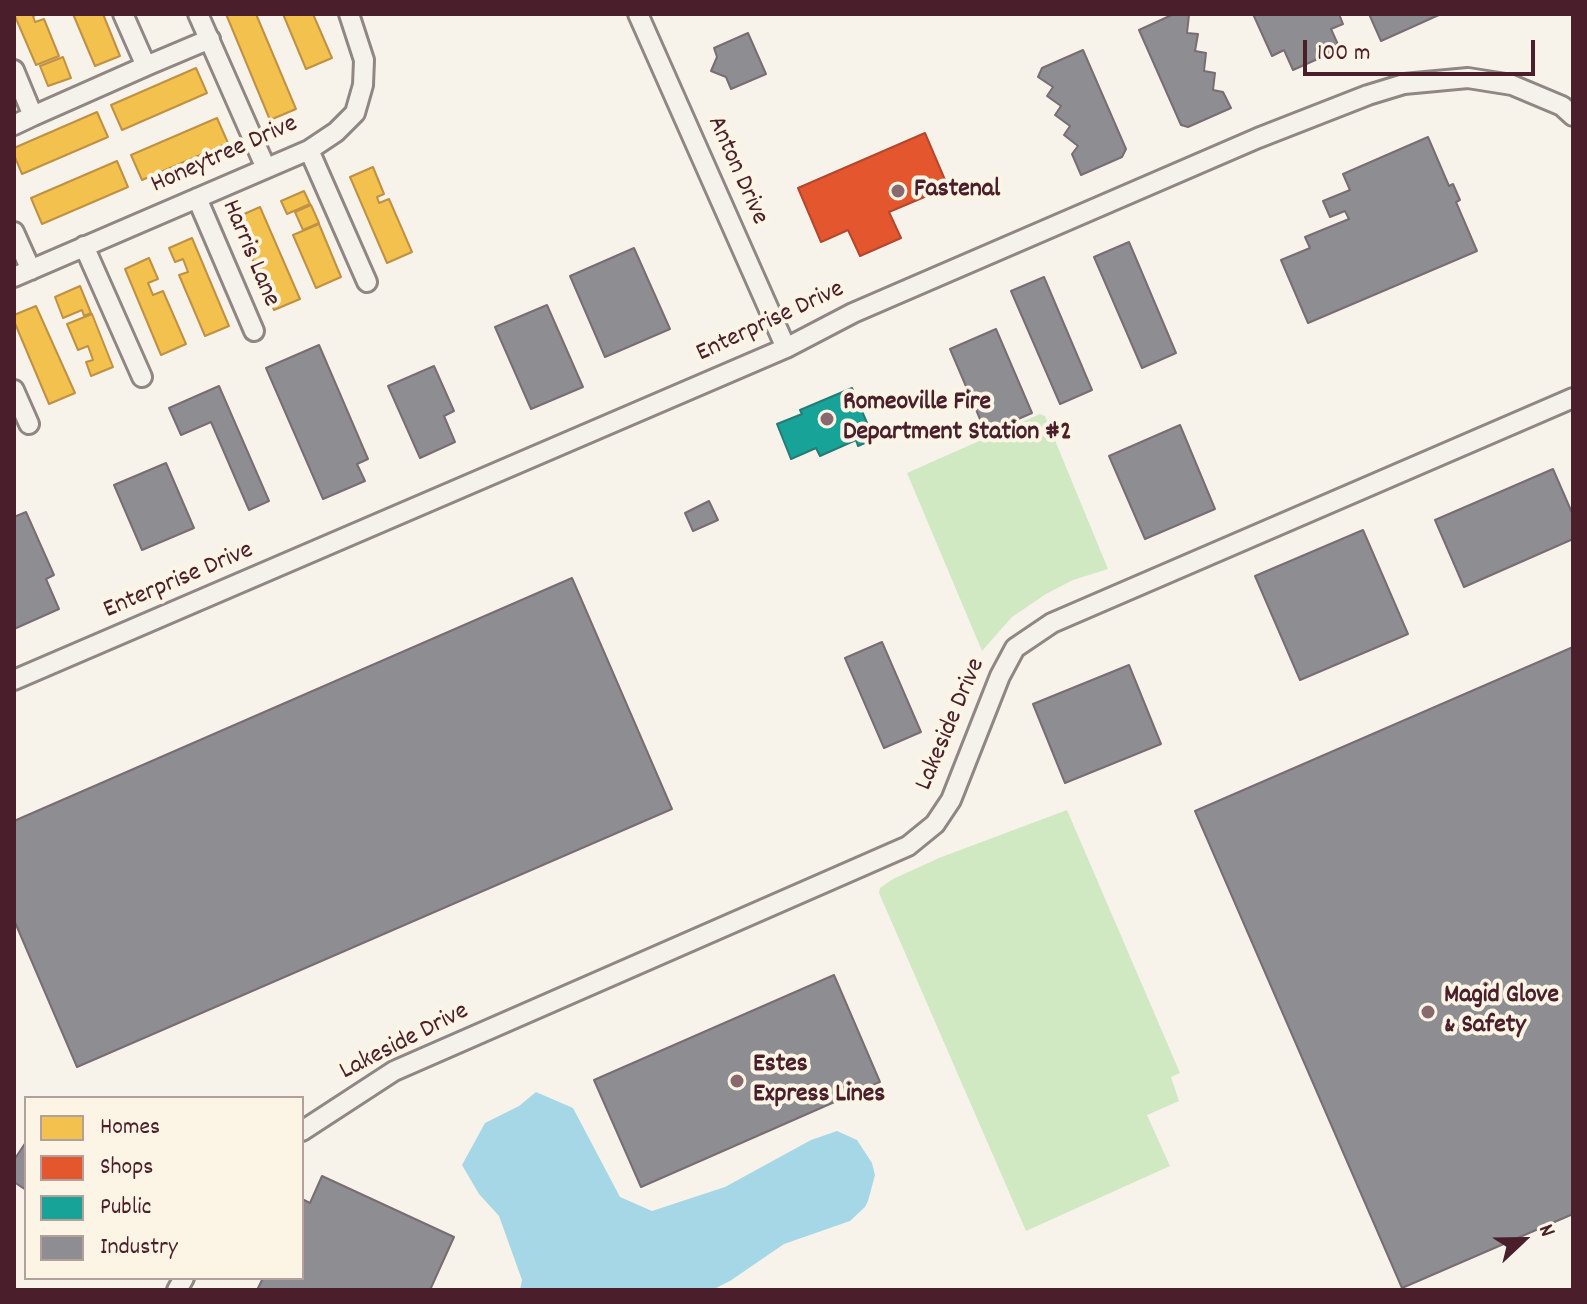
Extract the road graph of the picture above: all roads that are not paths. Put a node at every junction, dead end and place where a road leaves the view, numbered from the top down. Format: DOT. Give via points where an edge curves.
graph roads {
  1 [pos="123,14"];
  2 [pos="198,14"];
  3 [pos="349,14"];
  4 [pos="638,14"];
  5 [pos="210,39"];
  6 [pos="146,66"];
  7 [pos="14,70"];
  8 [pos="1567,111"];
  9 [pos="33,116"];
  10 [pos="14,125"];
  11 [pos="309,150"];
  12 [pos="265,166"];
  13 [pos="197,198"];
  14 [pos="14,232"];
  15 [pos="84,246"];
  16 [pos="22,274"];
  17 [pos="367,282"];
  18 [pos="254,331"];
  19 [pos="786,348"];
  20 [pos="142,377"];
  21 [pos="14,390"];
  22 [pos="1573,398"];
  23 [pos="29,424"];
  24 [pos="14,680"];
  25 [pos="304,1130"];
  1 -- 6 [label="street"];
  2 -- 5 [label="street"];
  3 -- 11 [label="street, Honeytree Drive" via="364,60 355,113"];
  4 -- 19 [label="street, Anton Drive"];
  5 -- 6 [label="street"];
  5 -- 12 [label="street"];
  6 -- 9 [label="street"];
  7 -- 9 [label="street"];
  8 -- 19 [label="street, Enterprise Drive" via="1512,85 1468,78 1380,91 856,311"];
  9 -- 10 [label="street"];
  11 -- 12 [label="street, Honeytree Drive"];
  11 -- 17 [label="street"];
  12 -- 13 [label="street, Honeytree Drive"];
  13 -- 15 [label="street, Honeytree Drive"];
  13 -- 18 [label="street, Harris Lane"];
  14 -- 16 [label="street"];
  15 -- 16 [label="street, Honeytree Drive"];
  15 -- 20 [label="street"];
  19 -- 24 [label="street, Enterprise Drive"];
  21 -- 23 [label="street"];
  22 -- 25 [label="street, Lakeside Drive" via="1052,623 1015,648 951,800 935,824 908,846 394,1071"];
}
